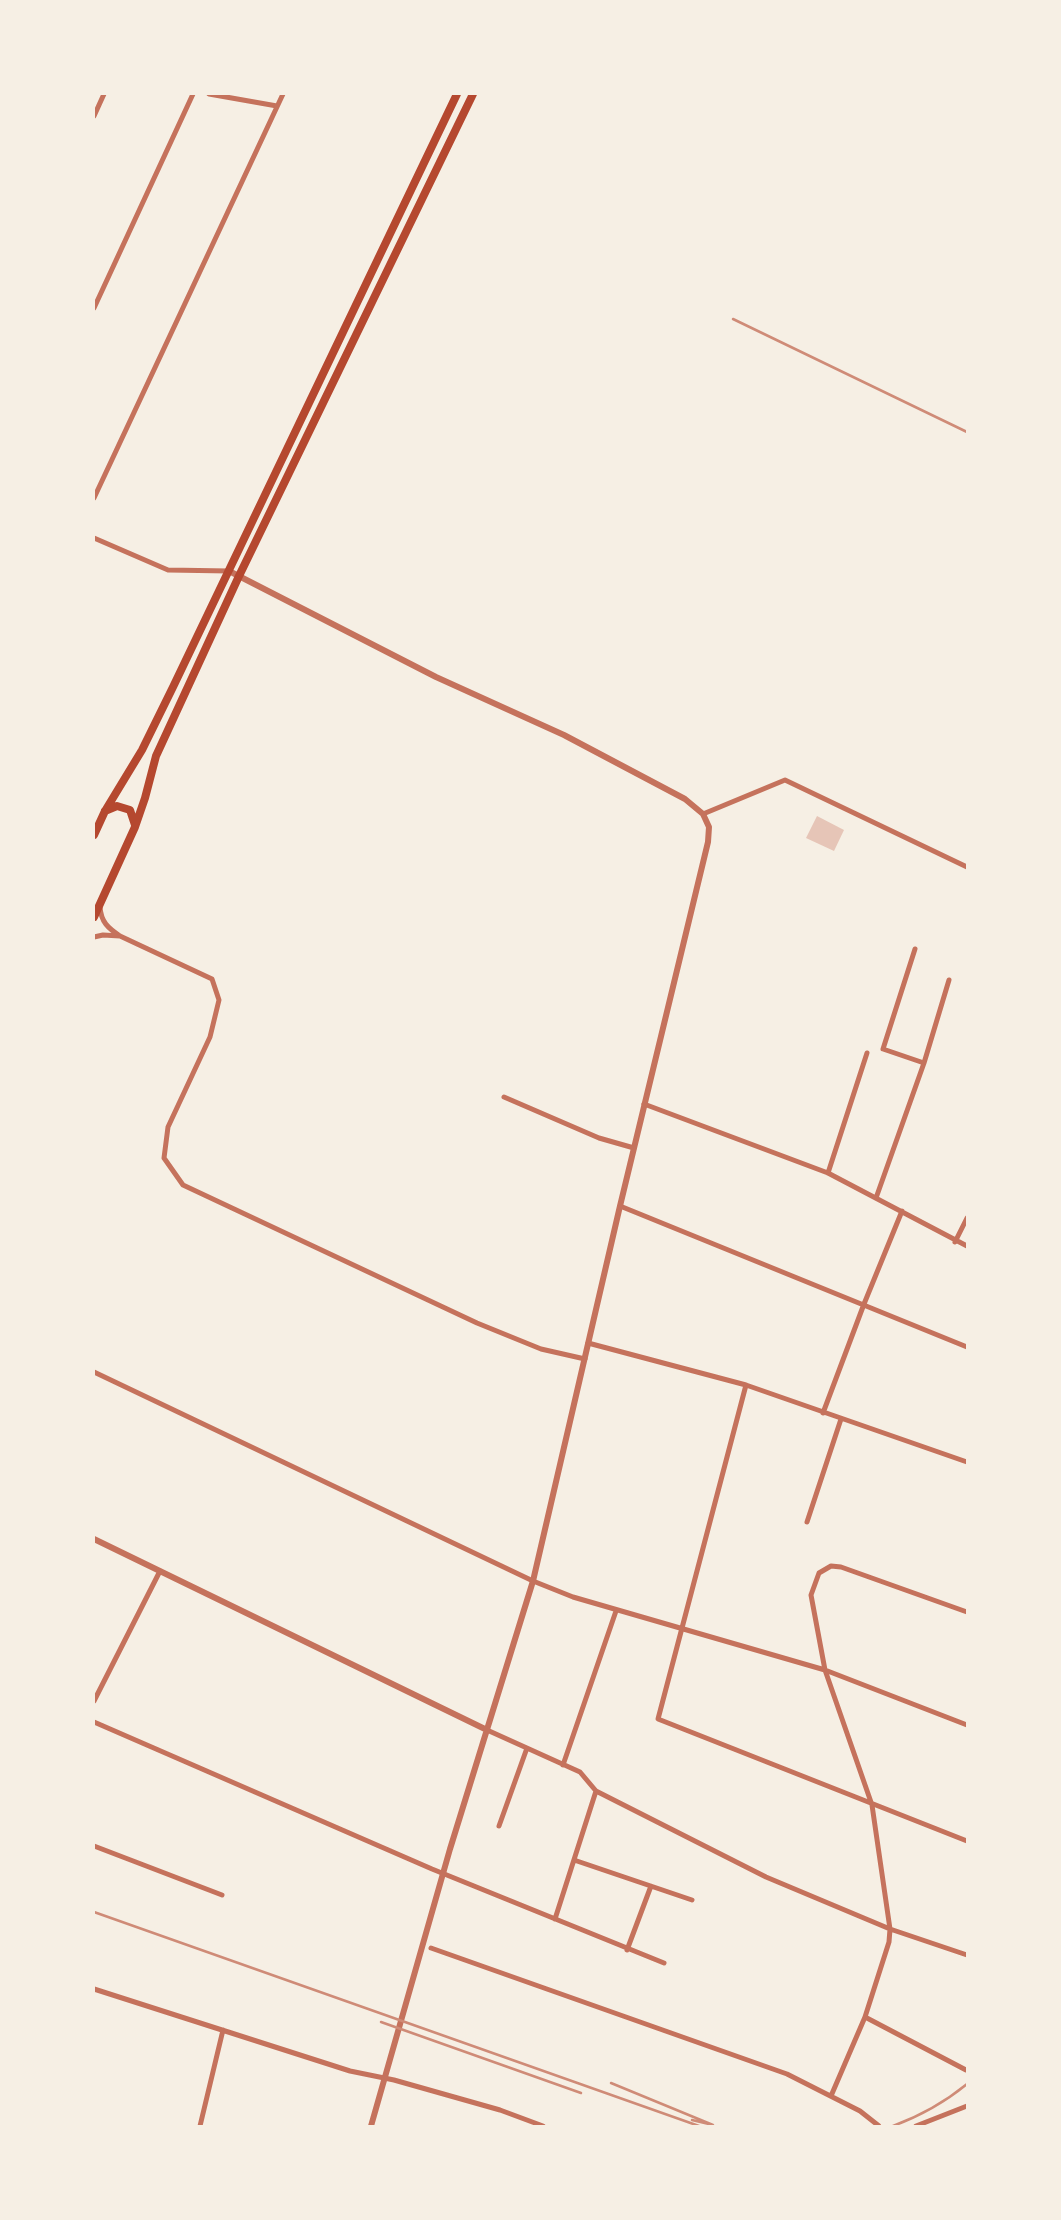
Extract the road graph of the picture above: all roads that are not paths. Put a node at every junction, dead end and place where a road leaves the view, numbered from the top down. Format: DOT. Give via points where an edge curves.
graph roads {
  1 [pos="104,94"];
  2 [pos="193,94"];
  3 [pos="209,94"];
  4 [pos="283,94"];
  5 [pos="458,94"];
  6 [pos="473,94"];
  7 [pos="277,106"];
  8 [pos="94,116"];
  9 [pos="94,308"];
  10 [pos="94,498"];
  11 [pos="94,538"];
  12 [pos="229,571"];
  13 [pos="239,576"];
  14 [pos="105,811"];
  15 [pos="703,814"];
  16 [pos="135,827"];
  17 [pos="94,835"];
  18 [pos="967,867"];
  19 [pos="99,905"];
  20 [pos="94,917"];
  21 [pos="120,936"];
  22 [pos="94,937"];
  23 [pos="915,949"];
  24 [pos="950,980"];
  25 [pos="868,1053"];
  26 [pos="924,1063"];
  27 [pos="504,1097"];
  28 [pos="644,1104"];
  29 [pos="634,1148"];
  30 [pos="828,1173"];
  31 [pos="876,1198"];
  32 [pos="620,1206"];
  33 [pos="902,1211"];
  34 [pos="967,1218"];
  35 [pos="955,1242"];
  36 [pos="967,1246"];
  37 [pos="864,1304"];
  38 [pos="588,1343"];
  39 [pos="967,1347"];
  40 [pos="585,1360"];
  41 [pos="94,1372"];
  42 [pos="746,1385"];
  43 [pos="823,1413"];
  44 [pos="841,1419"];
  45 [pos="967,1462"];
  46 [pos="807,1522"];
  47 [pos="94,1538"];
  48 [pos="160,1571"];
  49 [pos="533,1581"];
  50 [pos="616,1611"];
  51 [pos="967,1612"];
  52 [pos="683,1630"];
  53 [pos="825,1670"];
  54 [pos="94,1701"];
  55 [pos="94,1722"];
  56 [pos="967,1725"];
  57 [pos="486,1730"];
  58 [pos="527,1748"];
  59 [pos="563,1764"];
  60 [pos="596,1791"];
  61 [pos="872,1805"];
  62 [pos="499,1826"];
  63 [pos="967,1841"];
  64 [pos="94,1846"];
  65 [pos="574,1860"];
  66 [pos="651,1886"];
  67 [pos="222,1895"];
  68 [pos="692,1900"];
  69 [pos="555,1918"];
  70 [pos="890,1929"];
  71 [pos="432,1948"];
  72 [pos="627,1950"];
  73 [pos="967,1956"];
  74 [pos="664,1963"];
  75 [pos="94,1989"];
  76 [pos="865,2017"];
  77 [pos="224,2030"];
  78 [pos="966,2070"];
  79 [pos="831,2096"];
  80 [pos="967,2106"];
  81 [pos="200,2126"];
  82 [pos="371,2126"];
  83 [pos="543,2126"];
  84 [pos="879,2126"];
  85 [pos="916,2126"];
  1 -- 8 [label="street"];
  2 -- 9 [label="street"];
  3 -- 7 [label="street"];
  4 -- 7 [label="street"];
  5 -- 12 [label="main road"];
  6 -- 13 [label="main road"];
  7 -- 10 [label="street"];
  11 -- 12 [label="street" via="168,570"];
  12 -- 13 [label="street"];
  12 -- 14 [label="main road" via="142,750"];
  13 -- 15 [label="street" via="436,677 564,735 685,799"];
  13 -- 16 [label="main road" via="156,756"];
  14 -- 16 [label="main road" via="117,806 130,810"];
  14 -- 17 [label="main road"];
  15 -- 18 [label="street" via="785,780"];
  15 -- 28 [label="street" via="709,827 708,842"];
  16 -- 19 [label="main road"];
  19 -- 20 [label="main road"];
  19 -- 21 [label="street" via="101,918 107,927"];
  21 -- 22 [label="street"];
  21 -- 40 [label="street" via="212,979 219,1000 210,1037 168,1127 164,1158 183,1185 477,1323 541,1349"];
  23 -- 26 [label="street" via="883,1049"];
  24 -- 26 [label="street"];
  25 -- 30 [label="street"];
  26 -- 31 [label="street"];
  27 -- 29 [label="street" via="599,1138"];
  28 -- 29 [label="street"];
  28 -- 30 [label="street"];
  29 -- 32 [label="street"];
  30 -- 31 [label="street"];
  31 -- 33 [label="street"];
  32 -- 37 [label="street"];
  32 -- 38 [label="street"];
  33 -- 35 [label="street"];
  33 -- 37 [label="street"];
  34 -- 35 [label="street"];
  35 -- 36 [label="street"];
  37 -- 39 [label="street"];
  37 -- 43 [label="street"];
  38 -- 40 [label="street"];
  38 -- 42 [label="street"];
  40 -- 49 [label="street"];
  41 -- 49 [label="street"];
  42 -- 43 [label="street"];
  42 -- 52 [label="street"];
  43 -- 44 [label="street"];
  44 -- 45 [label="street"];
  44 -- 46 [label="street"];
  47 -- 48 [label="street"];
  48 -- 54 [label="street"];
  48 -- 57 [label="street"];
  49 -- 50 [label="street"];
  49 -- 57 [label="street"];
  50 -- 52 [label="street"];
  50 -- 59 [label="street"];
  51 -- 53 [label="street" via="831,1566 820,1573 811,1595"];
  52 -- 53 [label="street"];
  52 -- 61 [label="street" via="658,1719"];
  53 -- 56 [label="street"];
  53 -- 61 [label="street"];
  55 -- 69 [label="street" via="432,1869"];
  57 -- 58 [label="street"];
  57 -- 82 [label="street"];
  58 -- 59 [label="street"];
  58 -- 62 [label="street"];
  59 -- 60 [label="street" via="580,1772"];
  60 -- 65 [label="street"];
  60 -- 70 [label="street" via="766,1877"];
  61 -- 63 [label="street"];
  61 -- 70 [label="street"];
  64 -- 67 [label="street"];
  65 -- 66 [label="street"];
  65 -- 69 [label="street"];
  66 -- 68 [label="street"];
  66 -- 72 [label="street"];
  69 -- 72 [label="street"];
  70 -- 73 [label="street"];
  70 -- 76 [label="street" via="889,1942"];
  71 -- 79 [label="street" via="787,2074"];
  72 -- 74 [label="street"];
  75 -- 77 [label="street"];
  76 -- 78 [label="street"];
  76 -- 79 [label="street"];
  77 -- 81 [label="street"];
  77 -- 83 [label="street"];
  79 -- 84 [label="street" via="860,2111"];
  80 -- 85 [label="street"];
}
